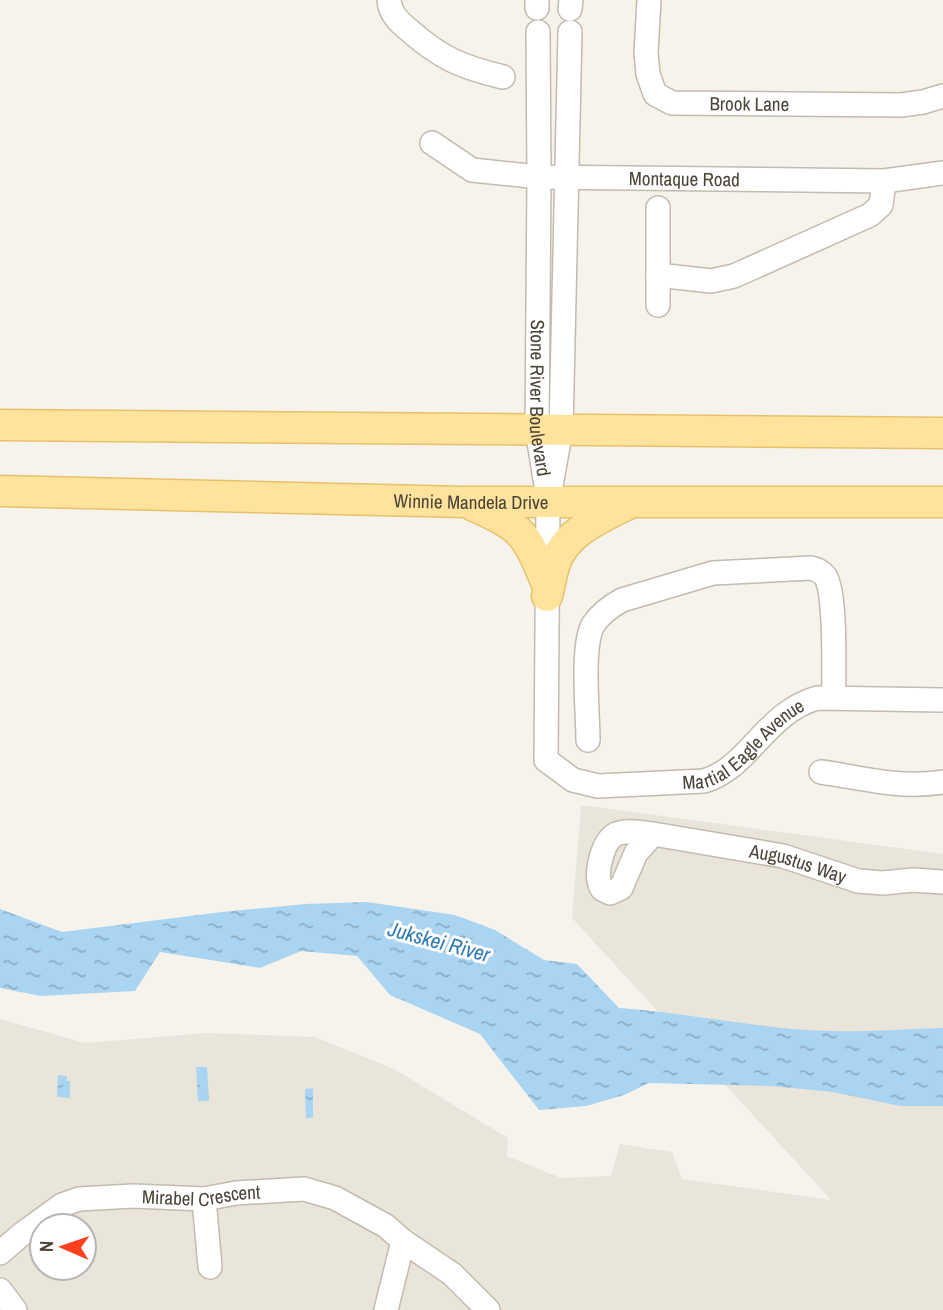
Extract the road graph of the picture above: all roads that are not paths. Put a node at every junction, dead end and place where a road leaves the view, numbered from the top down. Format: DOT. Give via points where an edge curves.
graph roads {
  1 [pos="389,0"];
  2 [pos="649,0"];
  3 [pos="538,32"];
  4 [pos="570,32"];
  5 [pos="503,77"];
  6 [pos="943,96"];
  7 [pos="432,144"];
  8 [pos="943,173"];
  9 [pos="539,177"];
  10 [pos="567,178"];
  11 [pos="884,181"];
  12 [pos="658,208"];
  13 [pos="658,275"];
  14 [pos="658,305"];
  15 [pos="6,425"];
  16 [pos="549,430"];
  17 [pos="943,433"];
  18 [pos="6,491"];
  19 [pos="464,502"];
  20 [pos="548,502"];
  21 [pos="631,502"];
  22 [pos="943,502"];
  23 [pos="547,590"];
  24 [pos="834,698"];
  25 [pos="943,700"];
  26 [pos="588,740"];
  27 [pos="546,760"];
  28 [pos="821,772"];
  29 [pos="943,782"];
  30 [pos="653,834"];
  31 [pos="601,860"];
  32 [pos="631,864"];
  33 [pos="943,882"];
  34 [pos="204,1199"];
  35 [pos="403,1241"];
  36 [pos="0,1253"];
  37 [pos="210,1267"];
  38 [pos="0,1290"];
  39 [pos="15,1310"];
  40 [pos="386,1310"];
  41 [pos="488,1310"];
  1 -- 5 [label="street" via="398,21 433,51"];
  2 -- 6 [label="street, Brook Lane" via="648,74 655,94 672,103 901,105"];
  3 -- 9 [label="street, Stone River Boulevard"];
  4 -- 10 [label="street, Stone River Boulevard"];
  7 -- 9 [label="street, Montaque Road" via="472,170"];
  8 -- 11 [label="street, Montaque Road"];
  9 -- 10 [label="street, Montaque Road"];
  9 -- 16 [label="street, Stone River Boulevard"];
  10 -- 11 [label="street, Montaque Road"];
  10 -- 16 [label="street, Stone River Boulevard"];
  11 -- 13 [label="street" via="881,205 870,215 734,276 711,281"];
  12 -- 13 [label="street"];
  13 -- 14 [label="street"];
  15 -- 16 [label="main road"];
  16 -- 17 [label="main road"];
  16 -- 20 [label="street, Stone River Boulevard"];
  18 -- 19 [label="main road, Winnie Mandela Drive"];
  19 -- 20 [label="main road, Winnie Mandela Drive"];
  19 -- 23 [label="main road" via="519,530 530,545"];
  20 -- 21 [label="main road, Winnie Mandela Drive"];
  20 -- 23 [label="street, Stone River Boulevard"];
  21 -- 22 [label="main road, Winnie Mandela Drive"];
  21 -- 23 [label="main road" via="573,537 561,551"];
  23 -- 27 [label="street, Stone River Boulevard"];
  24 -- 25 [label="street, Martial Eagle Avenue"];
  24 -- 26 [label="street" via="833,617 824,575 811,568 713,573 622,600 593,625 587,648"];
  24 -- 27 [label="street, Martial Eagle Avenue" via="817,698 784,713 729,769 704,781 598,786 573,780"];
  28 -- 29 [label="street" via="894,785"];
  30 -- 31 [label="street, Augustus Way" via="628,831 613,835"];
  30 -- 32 [label="street"];
  30 -- 33 [label="street, Augustus Way" via="783,856 858,881"];
  31 -- 32 [label="street"];
  31 -- 32 [label="street" via="600,887 610,892 621,888"];
  34 -- 35 [label="street, Mirabel Crescent" via="304,1189 362,1211"];
  34 -- 36 [label="street, Mirabel Crescent" via="133,1195 79,1199 62,1205"];
  34 -- 37 [label="street"];
  35 -- 40 [label="street"];
  35 -- 41 [label="street, Mirabel Crescent" via="452,1274"];
  38 -- 39 [label="street"];
}
